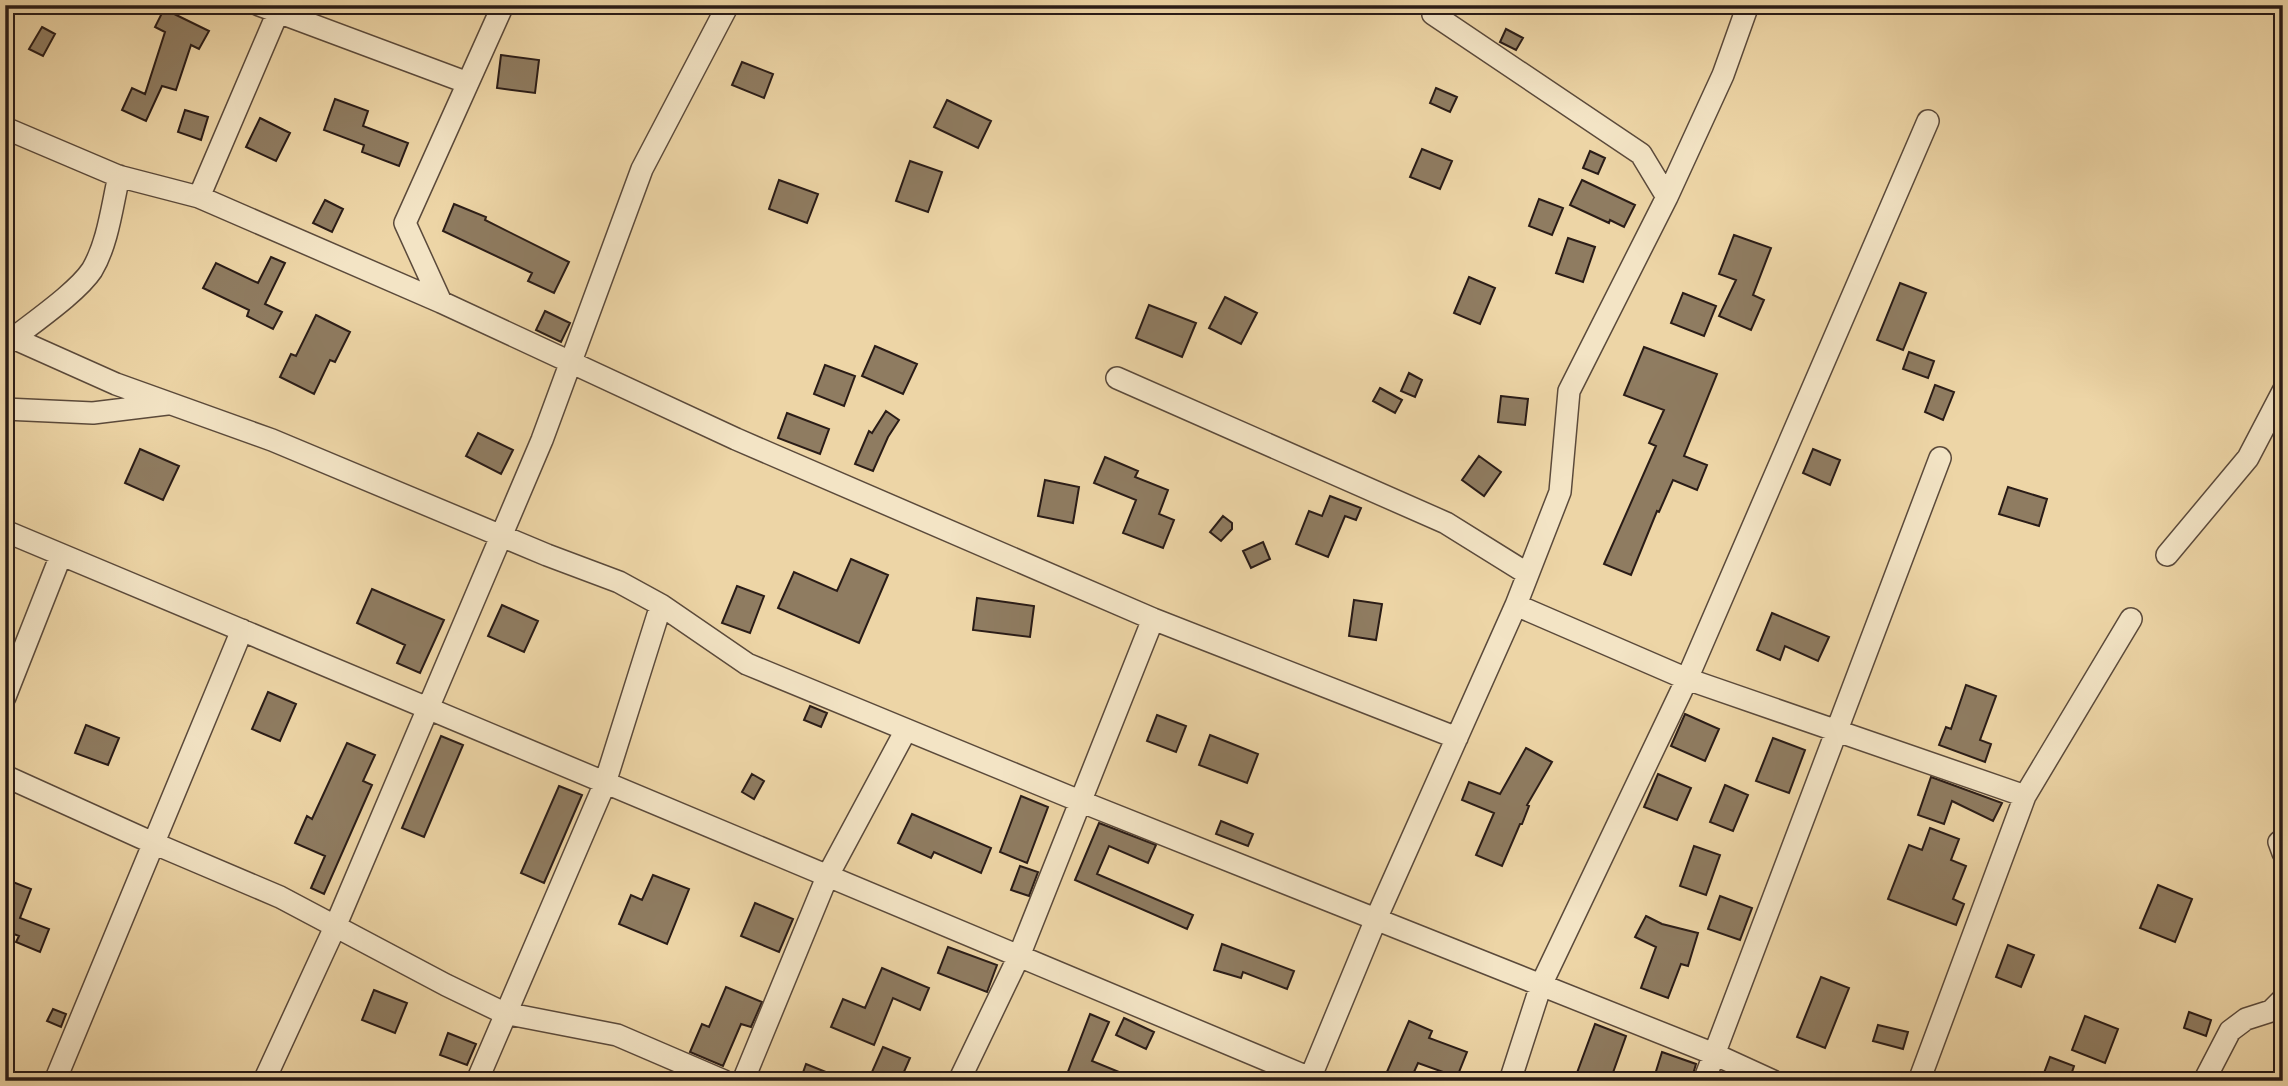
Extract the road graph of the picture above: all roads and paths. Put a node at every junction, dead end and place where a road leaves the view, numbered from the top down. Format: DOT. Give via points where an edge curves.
graph roads {
  1 [pos="502,5"];
  2 [pos="728,5"];
  3 [pos="1435,5"];
  4 [pos="1748,5"];
  5 [pos="269,9"];
  6 [pos="468,83"];
  7 [pos="1928,121"];
  8 [pos="5,128"];
  9 [pos="118,176"];
  10 [pos="199,197"];
  11 [pos="1668,197"];
  12 [pos="441,302"];
  13 [pos="9,342"];
  14 [pos="571,362"];
  15 [pos="1117,378"];
  16 [pos="2283,391"];
  17 [pos="173,403"];
  18 [pos="5,409"];
  19 [pos="1940,458"];
  20 [pos="5,531"];
  21 [pos="500,535"];
  22 [pos="61,555"];
  23 [pos="2167,555"];
  24 [pos="1528,574"];
  25 [pos="661,605"];
  26 [pos="1516,605"];
  27 [pos="1153,619"];
  28 [pos="2131,619"];
  29 [pos="242,630"];
  30 [pos="1687,679"];
  31 [pos="5,697"];
  32 [pos="428,708"];
  33 [pos="906,730"];
  34 [pos="1835,731"];
  35 [pos="1457,738"];
  36 [pos="5,776"];
  37 [pos="605,783"];
  38 [pos="2025,796"];
  39 [pos="1082,802"];
  40 [pos="153,844"];
  41 [pos="827,877"];
  42 [pos="1376,919"];
  43 [pos="335,928"];
  44 [pos="1019,956"];
  45 [pos="1541,985"];
  46 [pos="2283,999"];
  47 [pos="504,1013"];
  48 [pos="1714,1054"];
  49 [pos="1312,1080"];
  50 [pos="55,1081"];
  51 [pos="264,1081"];
  52 [pos="477,1081"];
  53 [pos="724,1081"];
  54 [pos="743,1081"];
  55 [pos="959,1081"];
  56 [pos="1510,1081"];
  57 [pos="1704,1081"];
  58 [pos="1773,1081"];
  59 [pos="1919,1081"];
  60 [pos="2204,1081"];
  1 -- 6 [label="street"];
  2 -- 14 [label="street" via="642,169"];
  3 -- 11 [label="street" via="1433,14 1641,154"];
  4 -- 11 [label="street" via="1723,75"];
  5 -- 6 [label="street"];
  5 -- 10 [label="street"];
  6 -- 12 [label="street" via="405,223"];
  7 -- 30 [label="street"];
  8 -- 9 [label="street"];
  9 -- 10 [label="street"];
  9 -- 13 [label="street" via="104,242 92,269 75,290"];
  10 -- 12 [label="street"];
  11 -- 24 [label="street" via="1569,391 1560,492"];
  12 -- 14 [label="street"];
  13 -- 17 [label="street"];
  14 -- 21 [label="street"];
  14 -- 27 [label="street" via="736,439"];
  15 -- 24 [label="street" via="1446,523"];
  16 -- 23 [label="street" via="2248,458"];
  17 -- 18 [label="street" via="93,413"];
  17 -- 21 [label="street"];
  19 -- 34 [label="street"];
  20 -- 22 [label="street"];
  21 -- 25 [label="street" via="619,582"];
  21 -- 32 [label="street"];
  22 -- 29 [label="street"];
  22 -- 31 [label="street"];
  24 -- 26 [label="street"];
  25 -- 33 [label="street" via="747,664"];
  25 -- 37 [label="street"];
  26 -- 30 [label="street"];
  26 -- 35 [label="street"];
  27 -- 35 [label="street"];
  27 -- 39 [label="street"];
  28 -- 38 [label="street"];
  29 -- 32 [label="street"];
  29 -- 40 [label="street"];
  30 -- 34 [label="street"];
  30 -- 45 [label="street"];
  32 -- 37 [label="street"];
  32 -- 43 [label="street"];
  33 -- 39 [label="street"];
  33 -- 41 [label="street"];
  34 -- 38 [label="street"];
  34 -- 48 [label="street"];
  35 -- 42 [label="street"];
  36 -- 40 [label="street"];
  37 -- 41 [label="street"];
  37 -- 47 [label="street"];
  38 -- 59 [label="street"];
  39 -- 42 [label="street"];
  39 -- 44 [label="street"];
  40 -- 43 [label="street" via="280,897"];
  40 -- 50 [label="street"];
  41 -- 44 [label="street"];
  41 -- 54 [label="street"];
  42 -- 45 [label="street"];
  42 -- 49 [label="street"];
  43 -- 47 [label="street"];
  43 -- 51 [label="street"];
  44 -- 49 [label="street"];
  44 -- 55 [label="street"];
  45 -- 48 [label="street"];
  45 -- 56 [label="street"];
  46 -- 60 [label="street" via="2271,1011 2246,1019 2230,1031"];
  47 -- 52 [label="street"];
  47 -- 53 [label="street" via="617,1035"];
  48 -- 57 [label="street"];
  48 -- 58 [label="street"];
}
